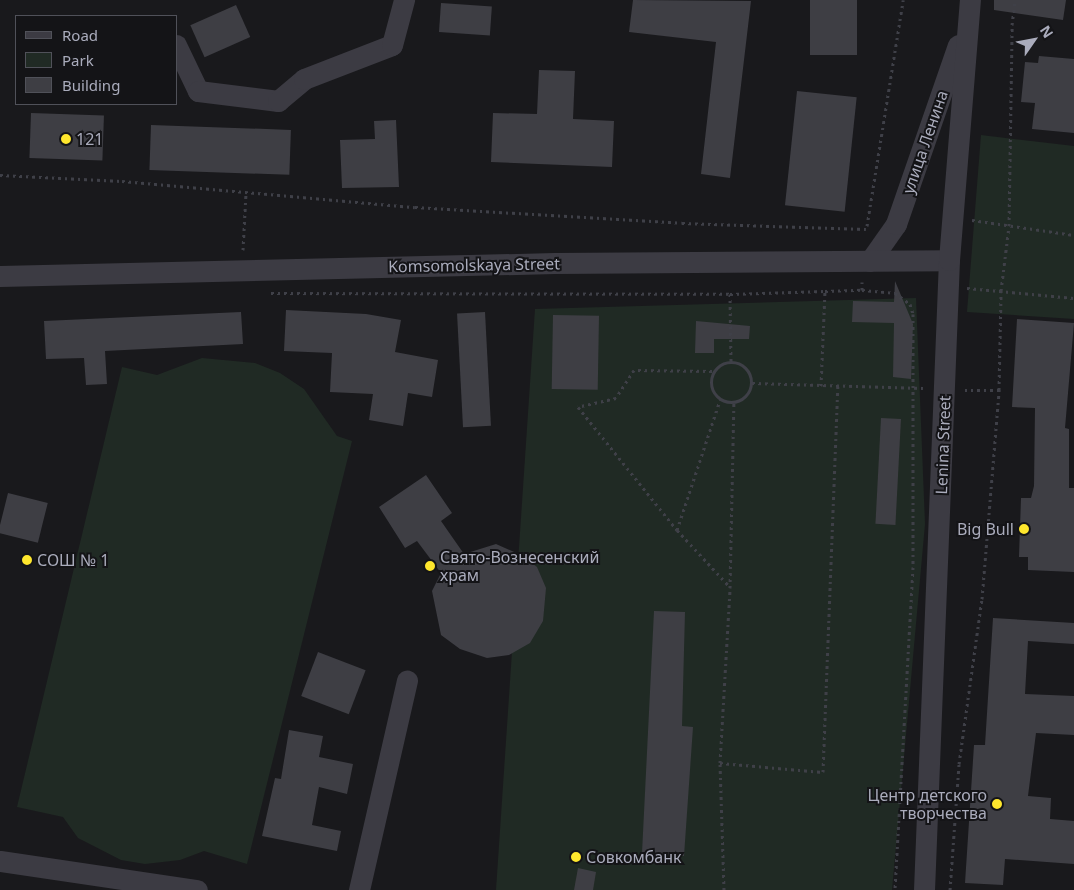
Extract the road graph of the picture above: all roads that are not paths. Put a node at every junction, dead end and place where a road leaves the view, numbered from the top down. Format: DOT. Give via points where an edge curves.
graph roads {
  1 [pos="404,0"];
  2 [pos="969,8"];
  3 [pos="178,50"];
  4 [pos="949,260"];
  5 [pos="866,261"];
  6 [pos="0,276"];
  7 [pos="407,680"];
  8 [pos="0,861"];
  9 [pos="197,890"];
  10 [pos="359,890"];
  11 [pos="924,890"];
  1 -- 3 [label="street" via="392,45 304,79 278,102 198,91"];
  2 -- 4 [label="street, Lenina Street"];
  2 -- 5 [label="street, улица Ленина" via="899,216"];
  4 -- 5 [label="street, Komsomolskaya Street"];
  4 -- 11 [label="street, Lenina Street"];
  5 -- 6 [label="street, Komsomolskaya Street" via="556,263"];
  7 -- 10 [label="street"];
  8 -- 9 [label="street"];
}
